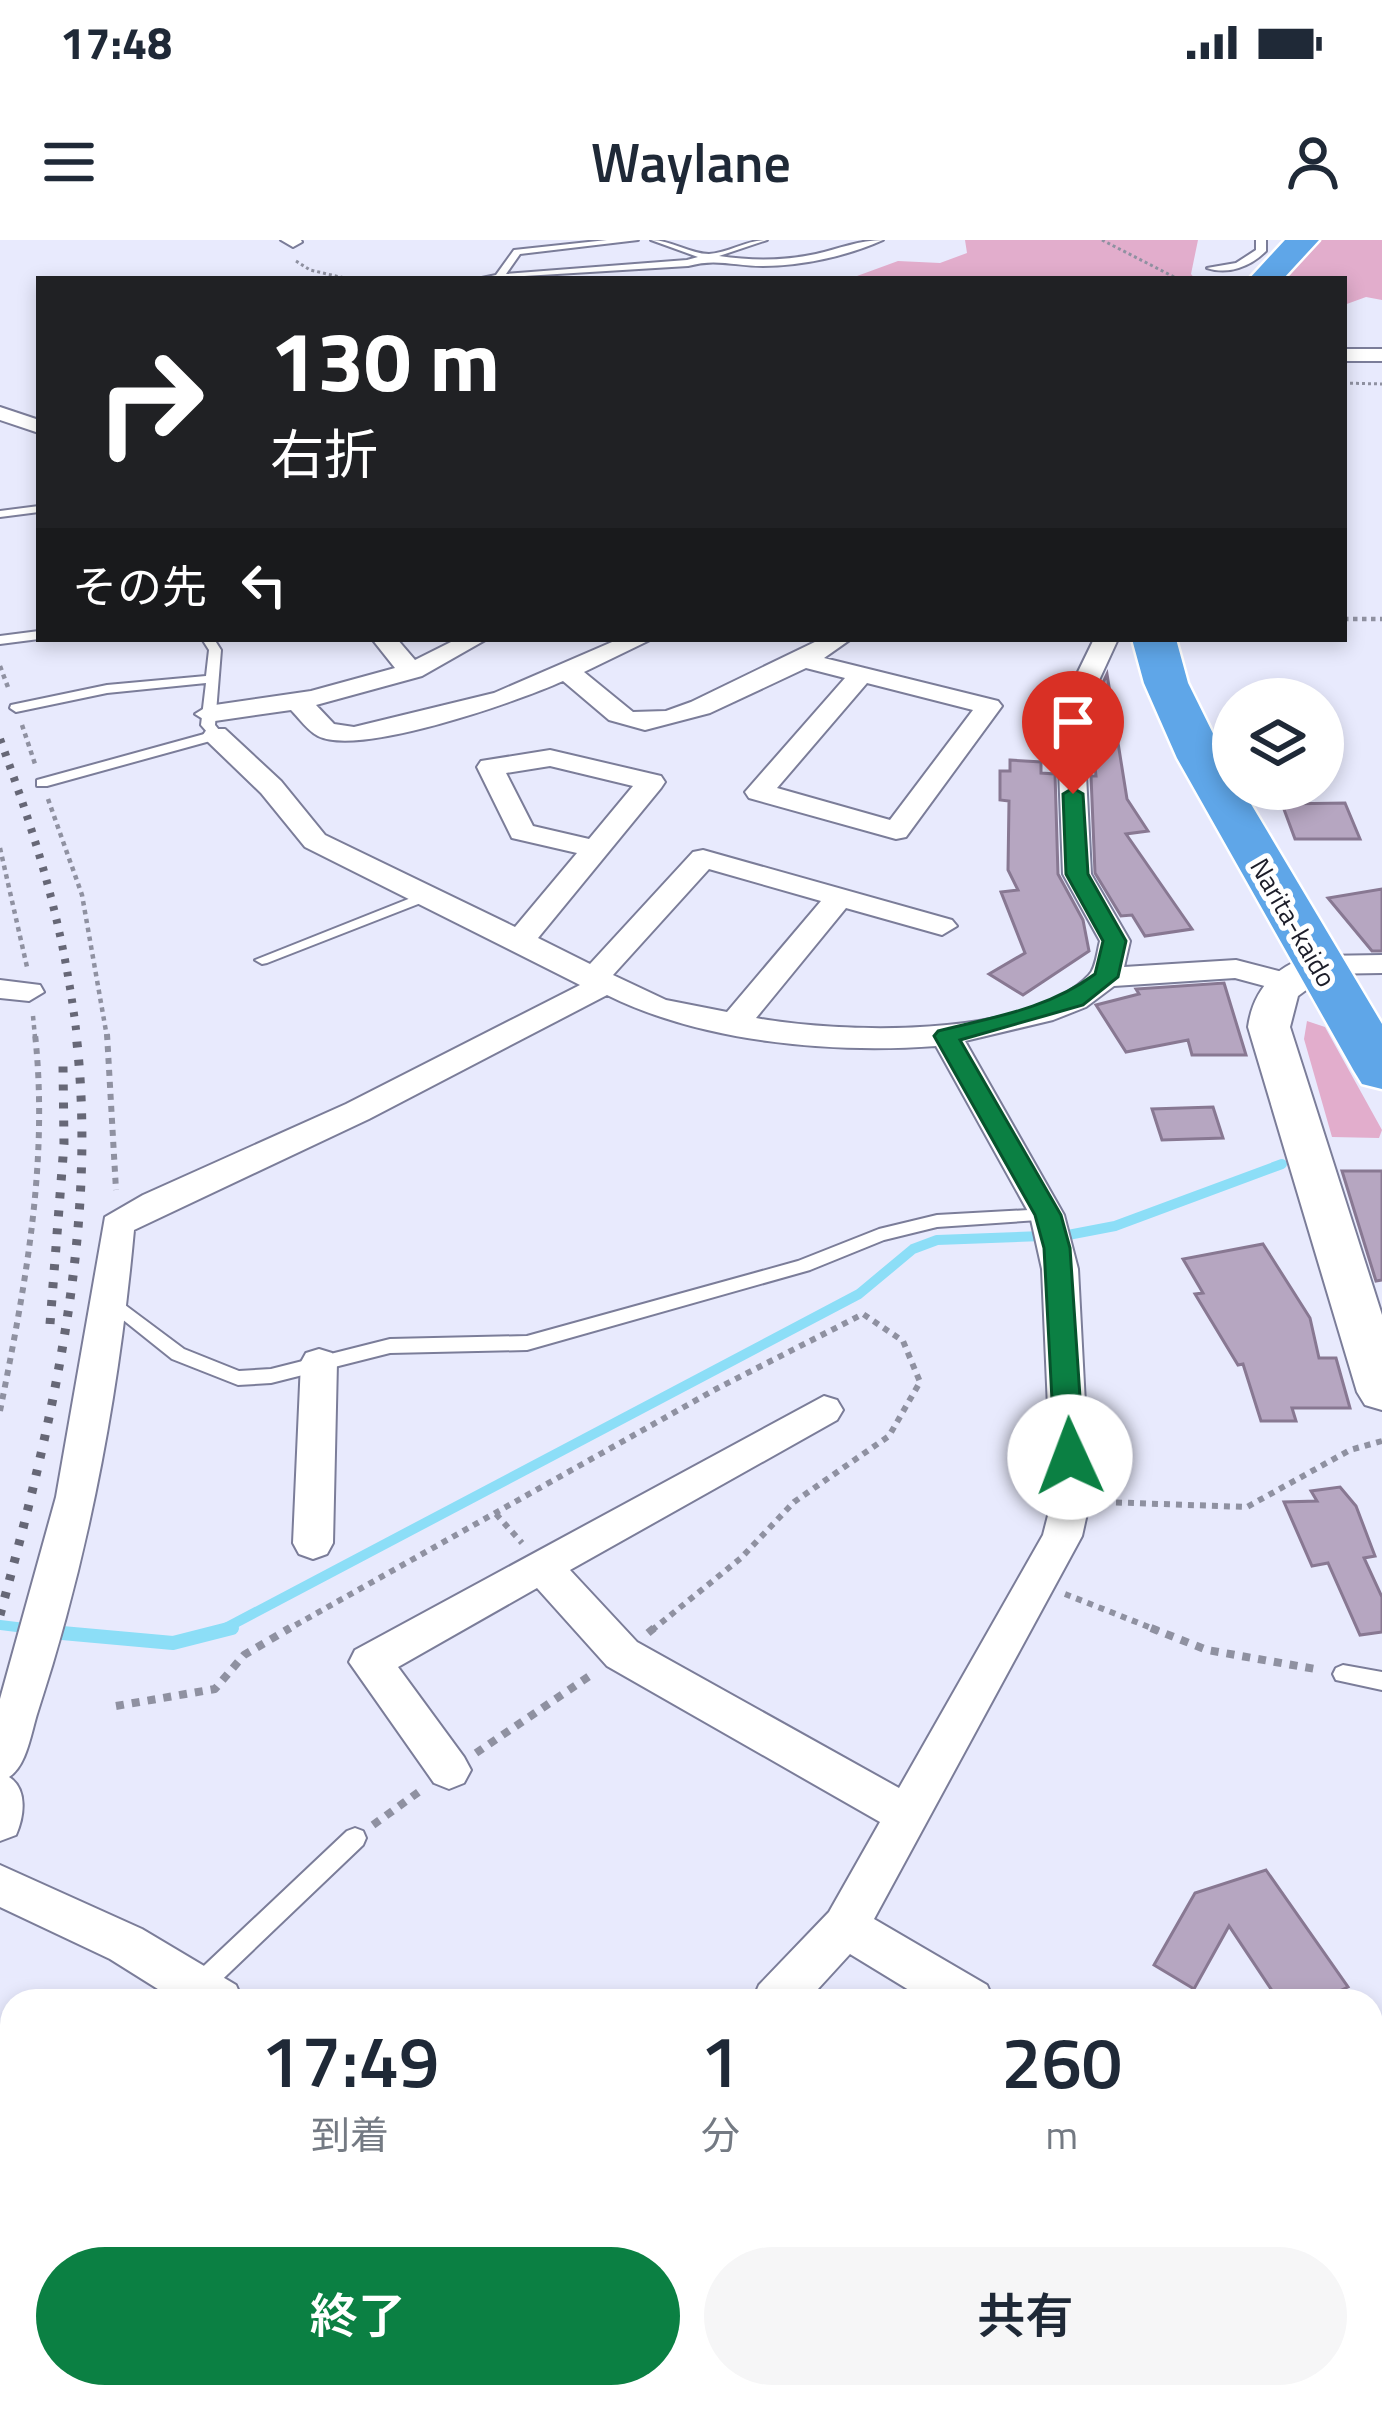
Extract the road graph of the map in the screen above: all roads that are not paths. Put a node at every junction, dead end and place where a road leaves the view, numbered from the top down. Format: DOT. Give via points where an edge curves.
graph roads {
  1 [pos="633,240"];
  2 [pos="656,240"];
  3 [pos="762,240"];
  4 [pos="878,240"];
  5 [pos="1261,240"];
  6 [pos="1303,240"];
  7 [pos="704,258"];
  8 [pos="1212,268"];
  9 [pos="500,276"];
  10 [pos="540,276"];
  11 [pos="1268,276"];
  12 [pos="1347,355"];
  13 [pos="1382,355"];
  14 [pos="0,413"];
  15 [pos="36,426"];
  16 [pos="36,509"];
  17 [pos="0,514"];
  18 [pos="36,635"];
  19 [pos="0,640"];
  20 [pos="210,642"];
  21 [pos="387,642"];
  22 [pos="469,642"];
  23 [pos="633,642"];
  24 [pos="834,642"];
  25 [pos="1105,642"];
  26 [pos="1155,642"];
  27 [pos="804,659"];
  28 [pos="410,670"];
  29 [pos="568,672"];
  30 [pos="862,674"];
  31 [pos="210,679"];
  32 [pos="299,703"];
  33 [pos="16,708"];
  34 [pos="212,724"];
  35 [pos="42,783"];
  36 [pos="595,849"];
  37 [pos="426,896"];
  38 [pos="839,897"];
  39 [pos="942,926"];
  40 [pos="518,943"];
  41 [pos="262,960"];
  42 [pos="1382,964"];
  43 [pos="1302,974"];
  44 [pos="1106,977"];
  45 [pos="597,982"];
  46 [pos="735,1023"];
  47 [pos="946,1036"];
  48 [pos="1382,1071"];
  49 [pos="1052,1232"];
  50 [pos="111,1303"];
  51 [pos="319,1362"];
  52 [pos="1382,1392"];
  53 [pos="824,1410"];
  54 [pos="313,1543"];
  55 [pos="544,1569"];
  56 [pos="1343,1674"];
  57 [pos="1382,1681"];
  58 [pos="0,1762"];
  59 [pos="449,1771"];
  60 [pos="0,1793"];
  61 [pos="904,1814"];
  62 [pos="0,1821"];
  63 [pos="355,1838"];
  64 [pos="0,1886"];
  65 [pos="845,1927"];
  66 [pos="201,1989"];
  67 [pos="214,1989"];
  68 [pos="787,1989"];
  69 [pos="950,1989"];
  1 -- 9 [label="lane" via="517,252"];
  2 -- 7 [label="lane"];
  3 -- 7 [label="lane"];
  4 -- 7 [label="lane" via="790,265"];
  5 -- 8 [label="lane" via="1252,261"];
  6 -- 11 [label="highway"];
  7 -- 10 [label="lane"];
  12 -- 13 [label="street"];
  14 -- 15 [label="street"];
  16 -- 17 [label="lane"];
  18 -- 19 [label="lane"];
  20 -- 31 [label="lane"];
  21 -- 28 [label="street"];
  22 -- 28 [label="street"];
  23 -- 29 [label="street"];
  24 -- 27 [label="street"];
  25 -- 44 [label="street" via="1070,715 1077,874 1114,941"];
  26 -- 43 [label="highway, Narita-kaido" via="1166,683"];
  27 -- 29 [label="street" via="766,682 652,722 625,718"];
  27 -- 30 [label="street"];
  28 -- 32 [label="street"];
  29 -- 32 [label="street" via="503,698 354,735 326,730"];
  30 -- 30 [label="street" via="989,706 896,831 759,792"];
  31 -- 33 [label="lane"];
  31 -- 34 [label="lane"];
  32 -- 34 [label="street"];
  34 -- 35 [label="lane"];
  34 -- 37 [label="street" via="315,841"];
  36 -- 36 [label="street" via="651,782 550,758 490,767 522,832"];
  36 -- 40 [label="street"];
  37 -- 40 [label="street"];
  37 -- 41 [label="lane"];
  38 -- 39 [label="street"];
  38 -- 45 [label="street" via="703,857"];
  38 -- 46 [label="street"];
  40 -- 45 [label="street"];
  42 -- 43 [label="street"];
  43 -- 44 [label="street" via="1236,969"];
  43 -- 48 [label="highway, Narita-kaido"];
  43 -- 52 [label="street" via="1271,1000 1269,1027"];
  44 -- 47 [label="street" via="1042,1013"];
  45 -- 46 [label="street" via="657,1008"];
  45 -- 50 [label="street" via="409,1088 149,1203 117,1225"];
  46 -- 47 [label="street" via="871,1041"];
  47 -- 49 [label="street"];
  49 -- 51 [label="lane" via="937,1221 526,1343 390,1346"];
  49 -- 61 [label="street" via="1070,1500 1063,1536"];
  50 -- 51 [label="lane" via="178,1354 238,1378"];
  50 -- 58 [label="street" via="45,1631"];
  51 -- 54 [label="street"];
  53 -- 55 [label="street"];
  55 -- 59 [label="street" via="370,1662"];
  55 -- 61 [label="street" via="622,1654"];
  56 -- 57 [label="lane"];
  60 -- 62 [label="street"];
  61 -- 65 [label="street"];
  63 -- 67 [label="lane"];
  64 -- 66 [label="street"];
  65 -- 68 [label="street"];
  65 -- 69 [label="street"];
}
